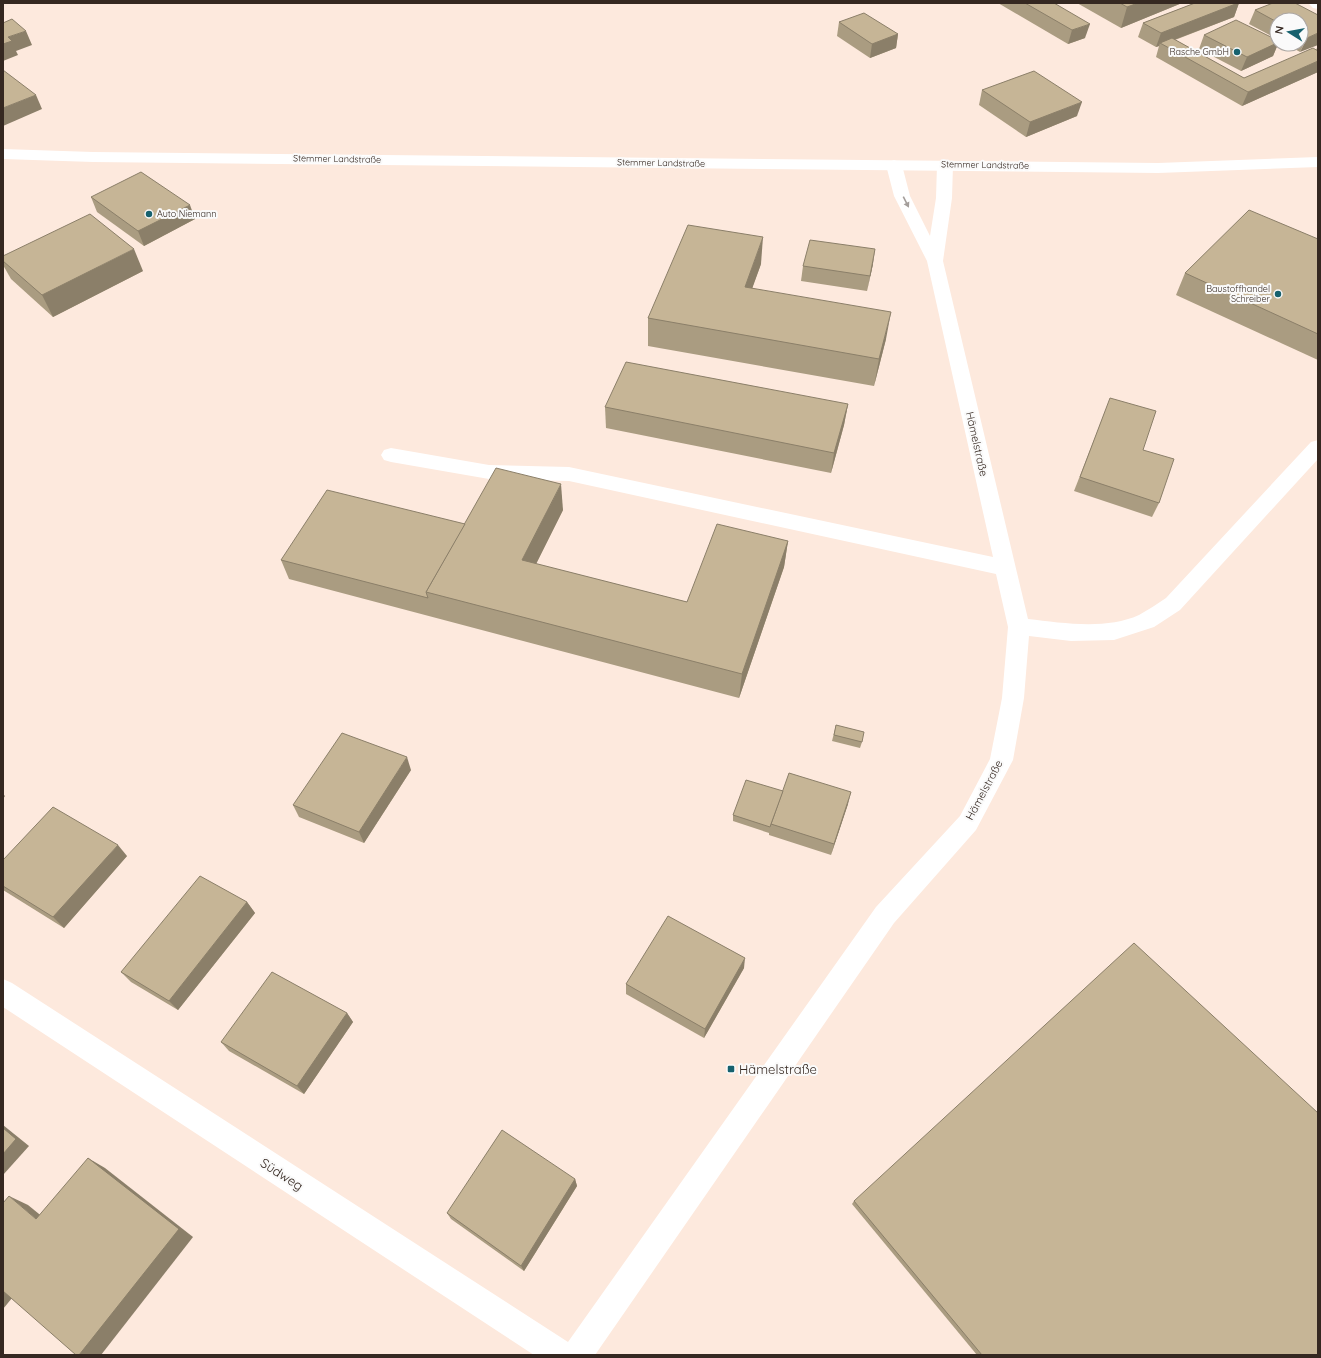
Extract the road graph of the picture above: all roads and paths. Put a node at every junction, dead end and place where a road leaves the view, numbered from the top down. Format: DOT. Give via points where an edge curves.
graph roads {
  1 [pos="1315,3"];
  2 [pos="1318,5"];
  3 [pos="3,154"];
  4 [pos="1318,162"];
  5 [pos="894,165"];
  6 [pos="945,165"];
  7 [pos="935,261"];
  8 [pos="1318,448"];
  9 [pos="391,455"];
  10 [pos="1006,568"];
  11 [pos="1019,627"];
  12 [pos="3,992"];
  13 [pos="561,1355"];
  14 [pos="577,1355"];
  1 -- 2 [label="street"];
  3 -- 5 [label="street, Stemmer Landstraße"];
  4 -- 6 [label="street, Stemmer Landstraße" via="1158,168"];
  5 -- 6 [label="street, Stemmer Landstraße"];
  5 -- 7 [label="street, Hämelstraße, one-way" via="902,196"];
  6 -- 7 [label="street, Hämelstraße" via="944,198"];
  7 -- 10 [label="street, Hämelstraße"];
  8 -- 11 [label="street" via="1168,608 1146,621 1114,631 1071,632"];
  9 -- 10 [label="street" via="490,472 570,474"];
  10 -- 11 [label="street, Hämelstraße"];
  11 -- 14 [label="street, Hämelstraße" via="1014,698 1001,760 968,823 885,915"];
  12 -- 13 [label="street, Südweg"];
}
